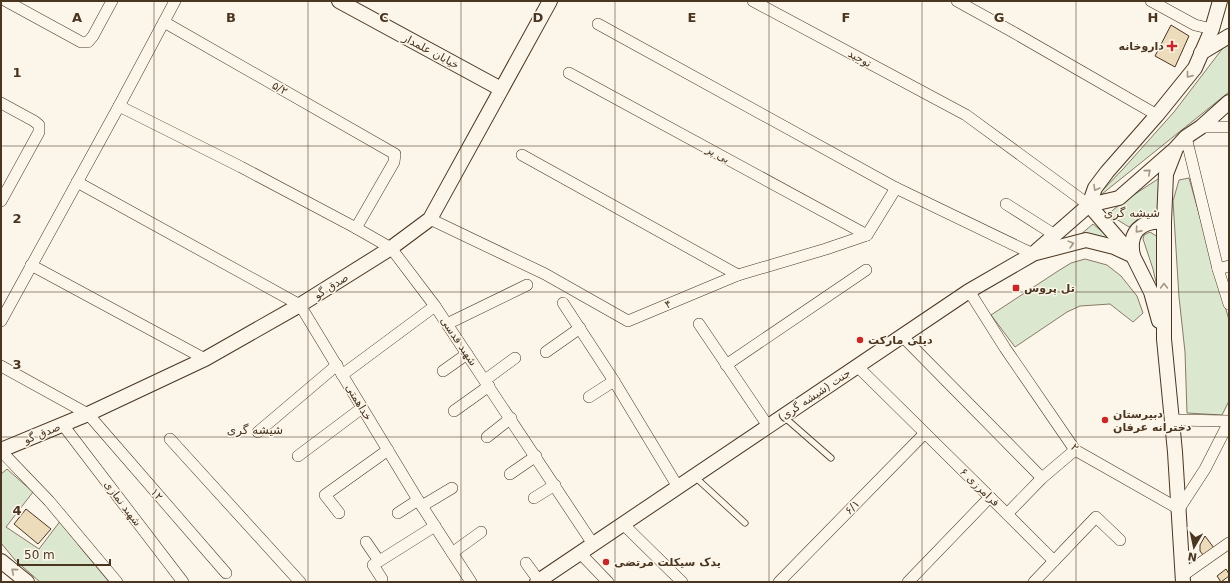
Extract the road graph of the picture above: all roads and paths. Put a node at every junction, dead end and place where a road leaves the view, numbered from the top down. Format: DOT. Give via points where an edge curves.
graph roads {
  1 [pos="6,1"];
  2 [pos="112,1"];
  3 [pos="175,1"];
  4 [pos="339,1"];
  5 [pos="550,1"];
  6 [pos="753,1"];
  7 [pos="957,1"];
  8 [pos="1151,1"];
  9 [pos="1220,1"];
  10 [pos="164,22"];
  11 [pos="598,24"];
  12 [pos="1212,29"];
  13 [pos="1229,36"];
  14 [pos="1201,53"];
  15 [pos="569,73"];
  16 [pos="501,89"];
  17 [pos="1229,102"];
  18 [pos="1,103"];
  19 [pos="120,106"];
  20 [pos="1157,115"];
  21 [pos="1201,127"];
  22 [pos="1229,127"];
  23 [pos="1186,137"];
  24 [pos="1175,149"];
  25 [pos="522,155"];
  26 [pos="76,182"];
  27 [pos="896,188"];
  28 [pos="1,200"];
  29 [pos="1006,204"];
  30 [pos="1089,205"];
  31 [pos="430,219"];
  32 [pos="1164,222"];
  33 [pos="356,228"];
  34 [pos="867,235"];
  35 [pos="1055,235"];
  36 [pos="391,248"];
  37 [pos="1033,254"];
  38 [pos="1133,256"];
  39 [pos="31,265"];
  40 [pos="1224,267"];
  41 [pos="866,270"];
  42 [pos="738,275"];
  43 [pos="527,285"];
  44 [pos="969,291"];
  45 [pos="563,303"];
  46 [pos="1229,304"];
  47 [pos="300,305"];
  48 [pos="435,306"];
  49 [pos="1,321"];
  50 [pos="447,324"];
  51 [pos="699,324"];
  52 [pos="580,328"];
  53 [pos="902,336"];
  54 [pos="1164,339"];
  55 [pos="546,352"];
  56 [pos="467,354"];
  57 [pos="515,358"];
  58 [pos="204,359"];
  59 [pos="726,365"];
  60 [pos="1,366"];
  61 [pos="858,366"];
  62 [pos="339,370"];
  63 [pos="443,371"];
  64 [pos="614,382"];
  65 [pos="487,383"];
  66 [pos="590,397"];
  67 [pos="362,408"];
  68 [pos="454,411"];
  69 [pos="88,414"];
  70 [pos="783,416"];
  71 [pos="510,418"];
  72 [pos="1172,420"];
  73 [pos="1229,422"];
  74 [pos="63,425"];
  75 [pos="768,426"];
  76 [pos="258,432"];
  77 [pos="925,433"];
  78 [pos="487,437"];
  79 [pos="170,439"];
  80 [pos="388,450"];
  81 [pos="1076,450"];
  82 [pos="1,451"];
  83 [pos="298,456"];
  84 [pos="536,456"];
  85 [pos="831,458"];
  86 [pos="510,474"];
  87 [pos="694,476"];
  88 [pos="1042,478"];
  89 [pos="555,485"];
  90 [pos="678,487"];
  91 [pos="452,488"];
  92 [pos="990,497"];
  93 [pos="534,498"];
  94 [pos="420,503"];
  95 [pos="1178,509"];
  96 [pos="339,513"];
  97 [pos="398,513"];
  98 [pos="1007,514"];
  99 [pos="745,523"];
  100 [pos="623,524"];
  101 [pos="435,526"];
  102 [pos="481,532"];
  103 [pos="1120,540"];
  104 [pos="366,542"];
  105 [pos="1229,543"];
  106 [pos="594,544"];
  107 [pos="452,553"];
  108 [pos="580,553"];
  109 [pos="1,561"];
  110 [pos="379,561"];
  111 [pos="1054,561"];
  112 [pos="526,563"];
  113 [pos="226,574"];
  114 [pos="382,579"];
  115 [pos="1041,579"];
  116 [pos="1183,579"];
  117 [pos="538,581"];
  118 [pos="27,582"];
  119 [pos="117,582"];
  120 [pos="183,582"];
  121 [pos="300,582"];
  122 [pos="471,582"];
  123 [pos="608,582"];
  124 [pos="682,582"];
  125 [pos="779,582"];
  126 [pos="908,582"];
  1 -- 2 [label="street" via="81,42 88,42 93,36"];
  3 -- 10 [label="street"];
  4 -- 16 [label="street, خیابان علمدار"];
  5 -- 16 [label="street, صدق گو"];
  6 -- 30 [label="street, توحید" via="966,115"];
  7 -- 20 [label="street"];
  8 -- 12 [label="street" via="1195,25"];
  9 -- 12 [label="street"];
  10 -- 19 [label="street"];
  10 -- 33 [label="street, ۵/۲" via="395,154 394,162"];
  11 -- 27 [label="street"];
  12 -- 14 [label="street"];
  13 -- 14 [label="street"];
  14 -- 20 [label="street, one-way" via="1195,68"];
  15 -- 34 [label="street, بی پر"];
  16 -- 31 [label="street, صدق گو"];
  17 -- 21 [label="street"];
  18 -- 28 [label="street" via="34,121 39,125 40,132"];
  19 -- 26 [label="street"];
  19 -- 33 [label="street"];
  20 -- 30 [label="street, one-way" via="1095,188"];
  21 -- 22 [label="street"];
  21 -- 23 [label="street"];
  23 -- 24 [label="street"];
  23 -- 40 [label="street"];
  30 -- 24 [label="street, one-way" via="1119,198"];
  24 -- 32 [label="street" via="1166,174"];
  25 -- 42 [label="street"];
  26 -- 39 [label="street"];
  26 -- 47 [label="street"];
  27 -- 34 [label="street"];
  27 -- 37 [label="street"];
  29 -- 35 [label="street"];
  30 -- 35 [label="street, جنت (شیشه گری)"];
  30 -- 38 [label="street"];
  31 -- 36 [label="street, صدق گو"];
  31 -- 42 [label="street, ۴" via="545,274 628,321"];
  32 -- 38 [label="street, one-way" via="1154,221 1137,229 1132,238"];
  54 -- 32 [label="street, one-way"];
  33 -- 36 [label="street"];
  34 -- 42 [label="street, ۴"];
  35 -- 37 [label="street, جنت (شیشه گری)"];
  36 -- 47 [label="street, صدق گو"];
  36 -- 48 [label="street, شهید قدسی"];
  37 -- 38 [label="street, one-way" via="1086,240 1114,247"];
  37 -- 44 [label="street, جنت (شیشه گری)"];
  38 -- 54 [label="street" via="1151,292"];
  39 -- 49 [label="street"];
  39 -- 58 [label="street"];
  40 -- 46 [label="street"];
  41 -- 59 [label="street"];
  43 -- 50 [label="street"];
  44 -- 53 [label="street, جنت (شیشه گری)"];
  44 -- 81 [label="street, ۲"];
  45 -- 52 [label="street"];
  47 -- 58 [label="street, صدق گو"];
  47 -- 62 [label="street, خداهمتی"];
  48 -- 50 [label="street, شهید قدسی"];
  48 -- 62 [label="street"];
  50 -- 56 [label="street, شهید قدسی"];
  51 -- 59 [label="street"];
  52 -- 55 [label="street"];
  52 -- 64 [label="street"];
  53 -- 61 [label="street, جنت (شیشه گری)"];
  53 -- 88 [label="street"];
  54 -- 72 [label="street"];
  56 -- 63 [label="street"];
  56 -- 65 [label="street, شهید قدسی"];
  57 -- 65 [label="street"];
  58 -- 69 [label="street, صدق گو"];
  59 -- 75 [label="street"];
  60 -- 69 [label="street"];
  61 -- 70 [label="street, جنت (شیشه گری)"];
  61 -- 77 [label="street, فرامرزی ۶"];
  62 -- 67 [label="street, خداهمتی"];
  62 -- 76 [label="street"];
  64 -- 66 [label="street"];
  64 -- 90 [label="street"];
  65 -- 68 [label="street"];
  65 -- 71 [label="street, شهید قدسی"];
  67 -- 80 [label="street, خداهمتی"];
  67 -- 83 [label="street"];
  69 -- 74 [label="street, صدق گو"];
  69 -- 113 [label="street, ۱۲"];
  70 -- 75 [label="street, جنت (شیشه گری)"];
  70 -- 85 [label="lane"];
  71 -- 78 [label="street"];
  71 -- 84 [label="street, شهید قدسی"];
  72 -- 73 [label="street"];
  72 -- 95 [label="street"];
  73 -- 95 [label="street" via="1205,469"];
  74 -- 82 [label="street, صدق گو"];
  74 -- 120 [label="street, شهید نمازی"];
  75 -- 87 [label="street, جنت (شیشه گری)"];
  77 -- 92 [label="street, فرامرزی ۶"];
  77 -- 125 [label="street, ۶/۱"];
  79 -- 121 [label="street"];
  80 -- 94 [label="street, خداهمتی"];
  80 -- 96 [label="street" via="325,495"];
  81 -- 88 [label="street"];
  81 -- 95 [label="street, ۲"];
  82 -- 119 [label="street" via="49,501"];
  84 -- 86 [label="street"];
  84 -- 89 [label="street, شهید قدسی"];
  87 -- 90 [label="street, جنت (شیشه گری)"];
  87 -- 99 [label="lane"];
  88 -- 98 [label="street"];
  89 -- 93 [label="street"];
  89 -- 106 [label="street, شهید قدسی"];
  90 -- 100 [label="street, جنت (شیشه گری)"];
  91 -- 94 [label="street"];
  92 -- 98 [label="street, فرامرزی ۶"];
  92 -- 126 [label="street"];
  94 -- 97 [label="street"];
  94 -- 101 [label="street, خداهمتی"];
  95 -- 116 [label="street"];
  98 -- 111 [label="street, فرامرزی ۶"];
  100 -- 106 [label="street, جنت (شیشه گری)"];
  100 -- 124 [label="street"];
  101 -- 107 [label="street, خداهمتی"];
  101 -- 110 [label="street"];
  102 -- 107 [label="street"];
  103 -- 111 [label="street" via="1096,517"];
  104 -- 110 [label="street"];
  105 -- 116 [label="street"];
  106 -- 108 [label="street, جنت (شیشه گری)"];
  107 -- 122 [label="street, خداهمتی"];
  108 -- 117 [label="street, جنت (شیشه گری)"];
  108 -- 123 [label="street"];
  118 -- 109 [label="street, one-way"];
  110 -- 114 [label="street" via="373,565"];
  111 -- 115 [label="street"];
  112 -- 117 [label="street"];
}
